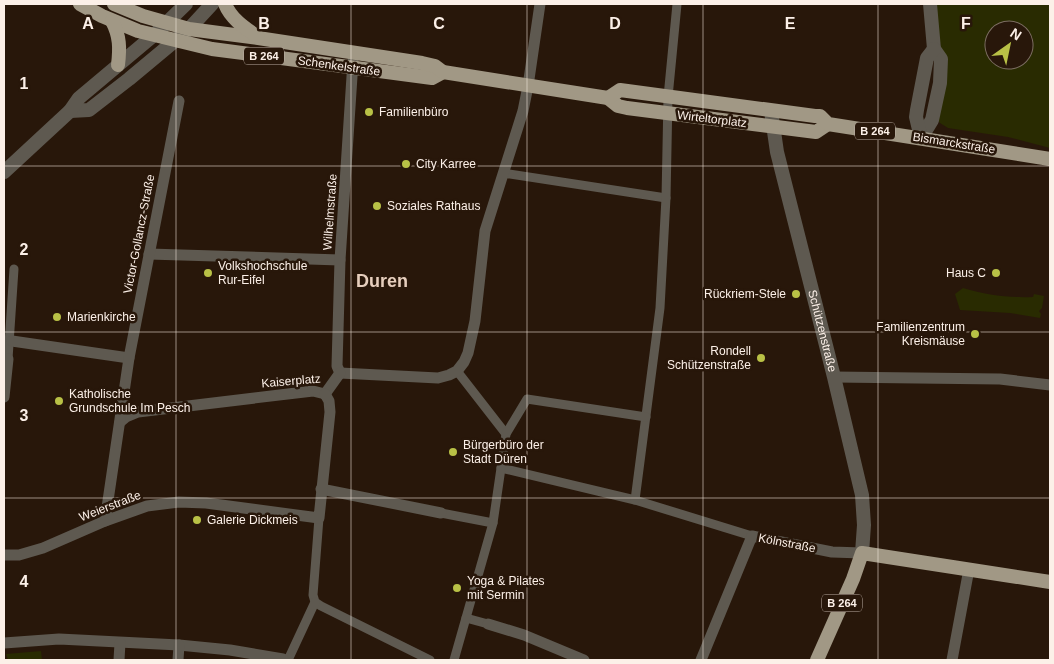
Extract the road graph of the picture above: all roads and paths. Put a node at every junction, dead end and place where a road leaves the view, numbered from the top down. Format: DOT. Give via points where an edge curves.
graph roads {
  1 [pos="80,4"];
  2 [pos="114,4"];
  3 [pos="186,4"];
  4 [pos="212,4"];
  5 [pos="225,4"];
  6 [pos="540,4"];
  7 [pos="930,4"];
  8 [pos="677,6"];
  9 [pos="112,21"];
  10 [pos="167,23"];
  11 [pos="189,29"];
  12 [pos="154,35"];
  13 [pos="258,38"];
  14 [pos="175,41"];
  15 [pos="354,52"];
  16 [pos="118,66"];
  17 [pos="352,68"];
  18 [pos="443,72"];
  19 [pos="528,86"];
  20 [pos="668,97"];
  21 [pos="608,98"];
  22 [pos="179,101"];
  23 [pos="771,111"];
  24 [pos="70,112"];
  25 [pos="668,114"];
  26 [pos="828,124"];
  27 [pos="773,127"];
  28 [pos="921,138"];
  29 [pos="1050,159"];
  30 [pos="4,172"];
  31 [pos="503,173"];
  32 [pos="666,198"];
  33 [pos="149,254"];
  34 [pos="340,260"];
  35 [pos="14,269"];
  36 [pos="8,341"];
  37 [pos="129,358"];
  38 [pos="8,359"];
  39 [pos="457,370"];
  40 [pos="340,373"];
  41 [pos="834,377"];
  42 [pos="1050,385"];
  43 [pos="325,394"];
  44 [pos="4,397"];
  45 [pos="646,417"];
  46 [pos="120,422"];
  47 [pos="506,434"];
  48 [pos="501,468"];
  49 [pos="321,488"];
  50 [pos="635,500"];
  51 [pos="441,513"];
  52 [pos="319,518"];
  53 [pos="105,521"];
  54 [pos="493,523"];
  55 [pos="752,536"];
  56 [pos="862,552"];
  57 [pos="4,555"];
  58 [pos="969,569"];
  59 [pos="1050,582"];
  60 [pos="315,602"];
  61 [pos="466,618"];
  62 [pos="488,624"];
  63 [pos="120,642"];
  64 [pos="4,643"];
  65 [pos="179,645"];
  66 [pos="119,660"];
  67 [pos="178,660"];
  68 [pos="287,660"];
  69 [pos="430,660"];
  70 [pos="454,660"];
  71 [pos="580,660"];
  72 [pos="701,660"];
  73 [pos="817,660"];
  74 [pos="952,660"];
  1 -- 9 [label="main road, B 264"];
  2 -- 10 [label="main road, B 264"];
  3 -- 10 [label="street"];
  4 -- 11 [label="street"];
  5 -- 13 [label="main road" via="228,12"];
  6 -- 19 [label="street"];
  7 -- 28 [label="street" via="934,49 927,58 916,117"];
  8 -- 20 [label="street, Wirteltorplatz"];
  9 -- 12 [label="main road, B 264"];
  9 -- 16 [label="main road" via="120,45"];
  10 -- 11 [label="main road, B 264"];
  10 -- 12 [label="street"];
  11 -- 13 [label="main road, Schenkelstraße / B 264"];
  11 -- 14 [label="street"];
  12 -- 14 [label="main road, B 264"];
  12 -- 16 [label="street"];
  13 -- 15 [label="main road, Schenkelstraße / B 264"];
  14 -- 17 [label="main road, Schenkelstraße / B 264"];
  14 -- 24 [label="street" via="89,110"];
  15 -- 17 [label="street, Wilhelmstraße"];
  15 -- 18 [label="main road, Schenkelstraße / B 264" via="430,64"];
  16 -- 24 [label="street" via="78,98"];
  17 -- 18 [label="main road, Schenkelstraße / B 264" via="432,78"];
  17 -- 34 [label="street, Wilhelmstraße"];
  18 -- 19 [label="main road, Schenkelstraße / B 264"];
  19 -- 21 [label="main road, Schenkelstraße / B 264"];
  19 -- 31 [label="street"];
  20 -- 21 [label="main road, Schenkelstraße / B 264" via="620,90"];
  20 -- 23 [label="main road, Wirteltorplatz / B 264"];
  20 -- 25 [label="street, Wirteltorplatz"];
  21 -- 25 [label="main road, Schenkelstraße / B 264" via="618,106"];
  22 -- 33 [label="street, Victor-Gollancz-Straße"];
  23 -- 26 [label="main road, Bismarckstraße / B 264" via="820,116"];
  23 -- 27 [label="street, Schützenstraße"];
  24 -- 30 [label="street"];
  25 -- 27 [label="main road, Wirteltorplatz / B 264"];
  25 -- 32 [label="street"];
  26 -- 27 [label="main road, Bismarckstraße / B 264" via="816,132"];
  26 -- 28 [label="main road, Bismarckstraße / B 264"];
  27 -- 41 [label="street, Schützenstraße"];
  28 -- 29 [label="main road, Bismarckstraße / B 264"];
  31 -- 32 [label="street"];
  31 -- 39 [label="street" via="485,231 468,353"];
  32 -- 45 [label="street" via="660,308"];
  33 -- 34 [label="street"];
  33 -- 37 [label="street, Victor-Gollancz-Straße"];
  34 -- 40 [label="street, Wilhelmstraße" via="337,366"];
  35 -- 36 [label="street"];
  36 -- 37 [label="street"];
  36 -- 38 [label="street"];
  37 -- 46 [label="street, Victor-Gollancz-Straße"];
  38 -- 44 [label="street"];
  39 -- 40 [label="street" via="438,378"];
  39 -- 47 [label="street"];
  40 -- 43 [label="street, Kaiserplatz"];
  41 -- 42 [label="street" via="1000,379"];
  41 -- 56 [label="street, Schützenstraße" via="862,495"];
  43 -- 46 [label="street, Kaiserplatz" via="313,391 138,412"];
  43 -- 49 [label="street" via="330,412"];
  45 -- 47 [label="street" via="527,399"];
  45 -- 50 [label="street"];
  46 -- 53 [label="street, Victor-Gollancz-Straße"];
  47 -- 48 [label="street"];
  48 -- 50 [label="street, Kölnstraße"];
  48 -- 54 [label="street"];
  49 -- 51 [label="street"];
  49 -- 52 [label="street"];
  50 -- 55 [label="street, Kölnstraße"];
  51 -- 54 [label="street"];
  52 -- 53 [label="street, Weierstraße" via="179,502 147,506"];
  52 -- 60 [label="street"];
  53 -- 57 [label="street, Weierstraße" via="43,548 19,555"];
  54 -- 61 [label="street"];
  55 -- 56 [label="street, Kölnstraße" via="832,552"];
  55 -- 72 [label="street"];
  56 -- 58 [label="main road, Kölnstraße"];
  56 -- 73 [label="main road, B 264"];
  58 -- 59 [label="main road, Kölnstraße"];
  58 -- 74 [label="street"];
  60 -- 68 [label="street"];
  60 -- 69 [label="street"];
  61 -- 62 [label="street"];
  61 -- 70 [label="street"];
  62 -- 71 [label="street" via="524,635"];
  63 -- 64 [label="street" via="59,639"];
  63 -- 65 [label="street"];
  63 -- 66 [label="street"];
  65 -- 67 [label="street"];
  65 -- 68 [label="street"];
}
